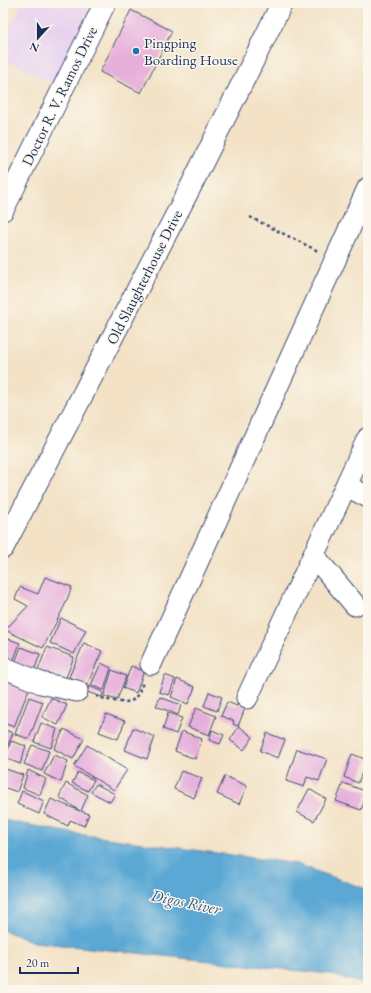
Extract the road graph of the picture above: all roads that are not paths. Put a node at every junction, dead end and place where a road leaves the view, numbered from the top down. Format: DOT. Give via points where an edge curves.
graph roads {
  1 [pos="105,3"];
  2 [pos="282,3"];
  3 [pos="368,188"];
  4 [pos="3,210"];
  5 [pos="368,438"];
  6 [pos="347,486"];
  7 [pos="368,497"];
  8 [pos="3,548"];
  9 [pos="314,556"];
  10 [pos="355,605"];
  11 [pos="152,664"];
  12 [pos="3,666"];
  13 [pos="77,691"];
  14 [pos="248,698"];
  1 -- 4 [label="street, Doctor R. V. Ramos Drive"];
  2 -- 8 [label="street, Old Slaughterhouse Drive" via="190,188"];
  3 -- 11 [label="street"];
  5 -- 6 [label="street"];
  6 -- 7 [label="street"];
  6 -- 9 [label="street"];
  9 -- 10 [label="street"];
  9 -- 14 [label="street"];
  12 -- 13 [label="street" via="41,683"];
}
